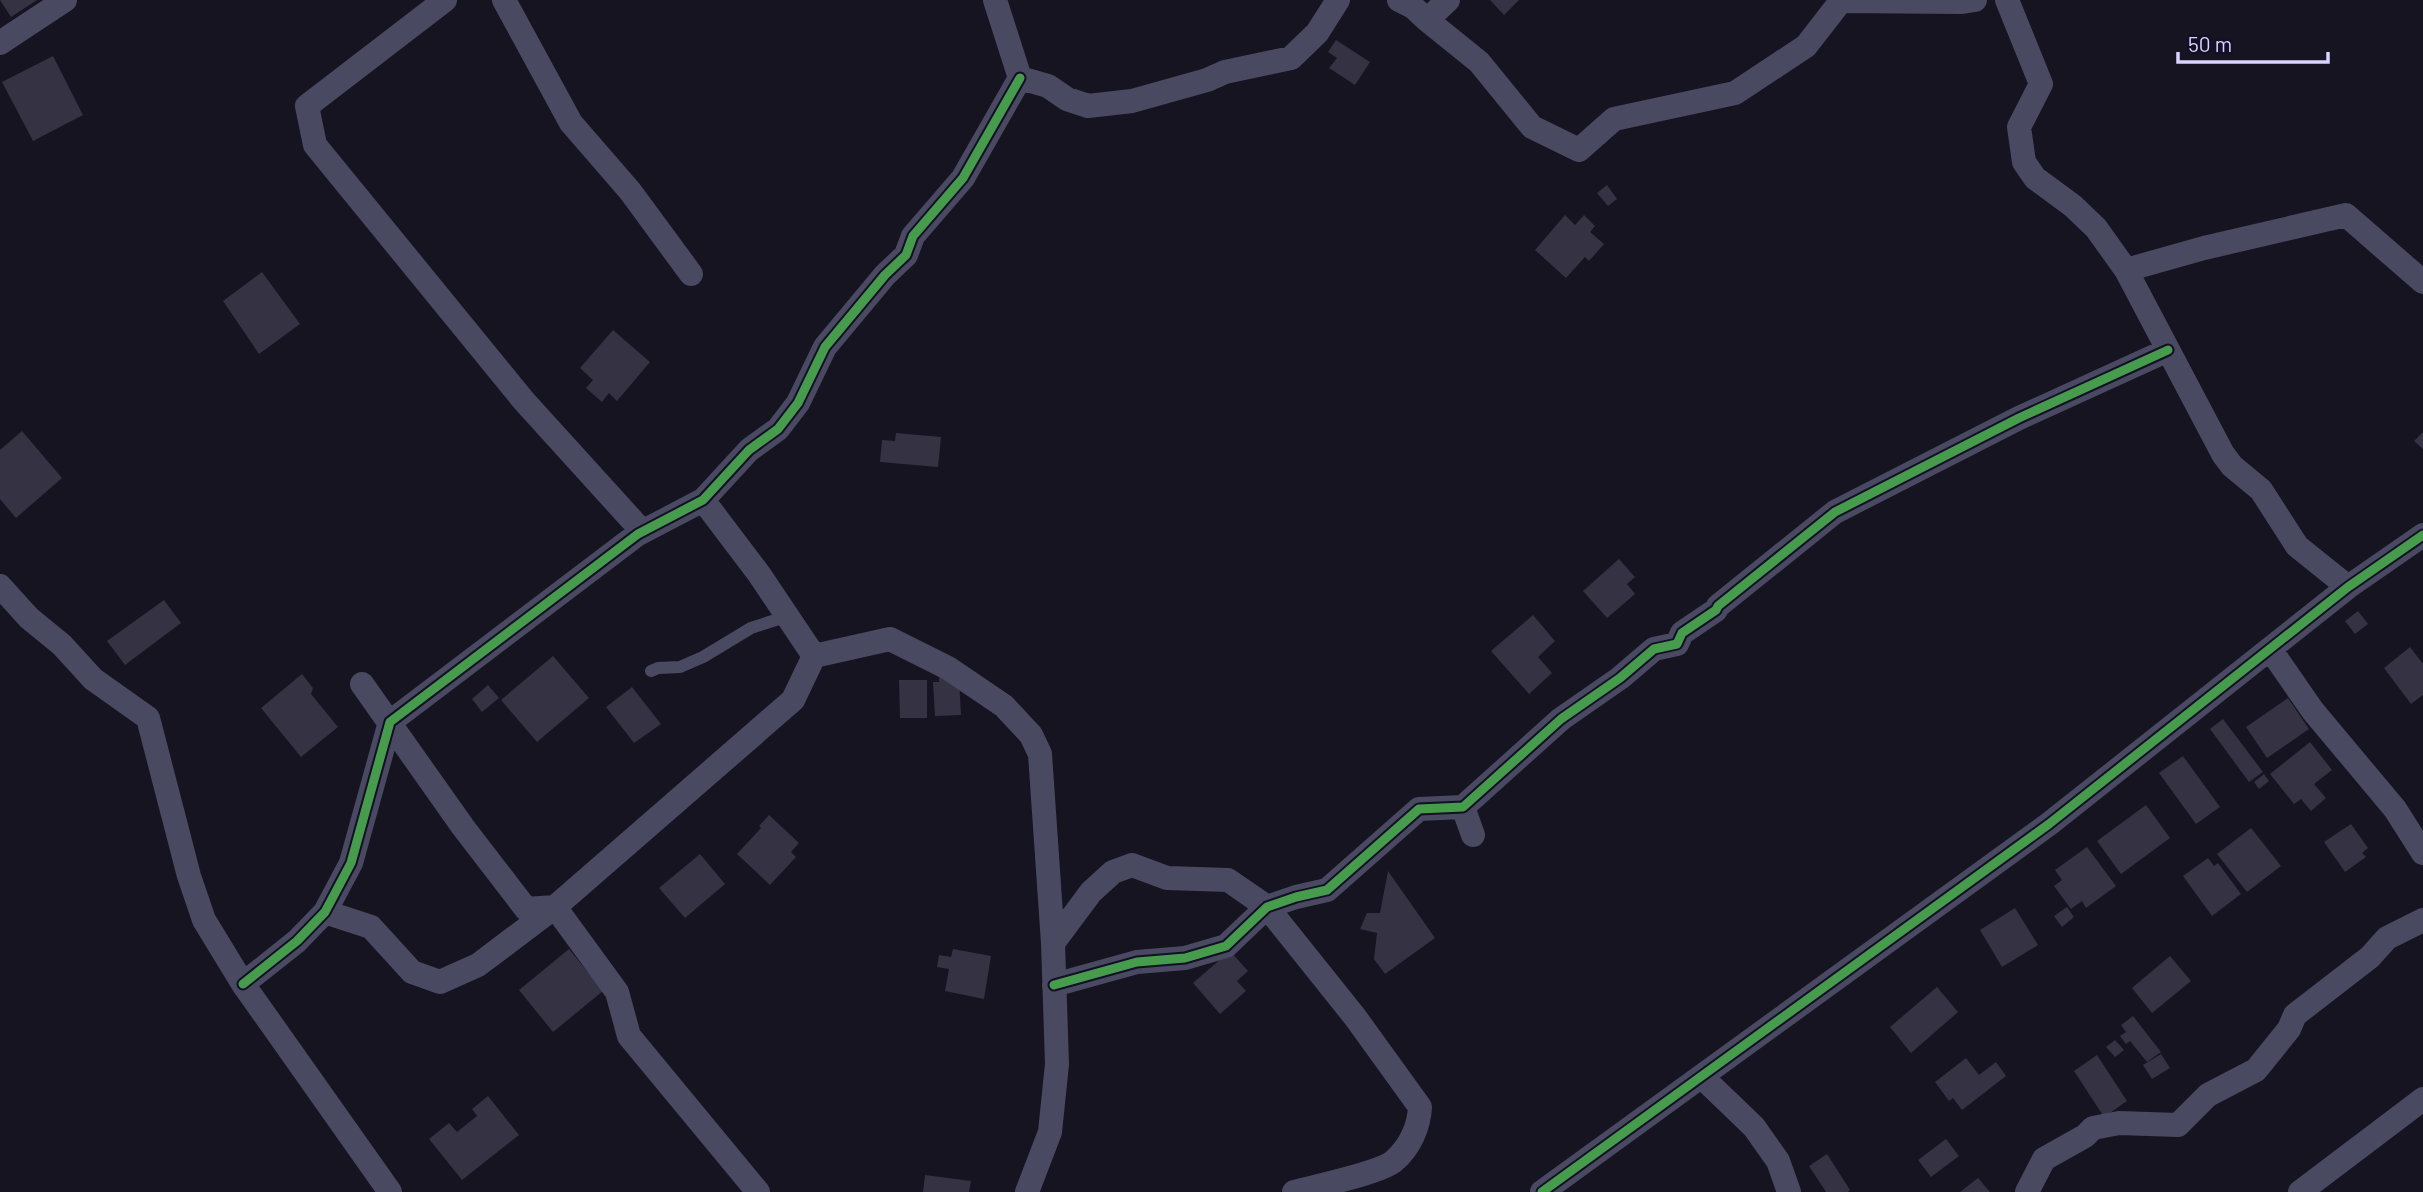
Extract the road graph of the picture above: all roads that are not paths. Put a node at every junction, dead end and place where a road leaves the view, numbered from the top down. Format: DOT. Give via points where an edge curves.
graph roads {
  1 [pos="65,0"];
  2 [pos="445,0"];
  3 [pos="504,0"];
  4 [pos="995,0"];
  5 [pos="1338,0"];
  6 [pos="1399,0"];
  7 [pos="1448,0"];
  8 [pos="1975,0"];
  9 [pos="2007,0"];
  10 [pos="1427,20"];
  11 [pos="0,43"];
  12 [pos="1020,78"];
  13 [pos="2126,270"];
  14 [pos="691,274"];
  15 [pos="2423,282"];
  16 [pos="2168,350"];
  17 [pos="703,500"];
  18 [pos="642,531"];
  19 [pos="2423,535"];
  20 [pos="0,586"];
  21 [pos="2348,587"];
  22 [pos="788,616"];
  23 [pos="2270,649"];
  24 [pos="814,656"];
  25 [pos="651,671"];
  26 [pos="362,684"];
  27 [pos="390,722"];
  28 [pos="1463,807"];
  29 [pos="1473,835"];
  30 [pos="2423,853"];
  31 [pos="555,907"];
  32 [pos="1268,908"];
  33 [pos="325,912"];
  34 [pos="2423,920"];
  35 [pos="1053,943"];
  36 [pos="243,984"];
  37 [pos="1054,985"];
  38 [pos="1702,1077"];
  39 [pos="2423,1099"];
  40 [pos="390,1192"];
  41 [pos="758,1192"];
  42 [pos="1027,1192"];
  43 [pos="1294,1192"];
  44 [pos="1542,1192"];
  45 [pos="1789,1192"];
  46 [pos="2027,1192"];
  47 [pos="2300,1192"];
  1 -- 11 [label="street"];
  2 -- 18 [label="street" via="307,106 314,145 524,401"];
  3 -- 14 [label="street" via="570,123 630,191"];
  4 -- 12 [label="street"];
  5 -- 12 [label="street" via="1317,33 1291,58 1225,72 1132,101 1088,106"];
  6 -- 10 [label="street"];
  7 -- 10 [label="street"];
  8 -- 10 [label="street" via="1841,1 1806,46 1735,93 1614,119 1579,150 1532,127 1479,62"];
  9 -- 13 [label="street" via="2041,84 2019,127 2024,162 2035,178 2096,228"];
  12 -- 17 [label="street" via="963,178 913,236 906,255 825,347 785,421 749,450"];
  13 -- 15 [label="street" via="2346,215"];
  13 -- 16 [label="street"];
  16 -- 21 [label="street" via="2232,466 2261,490 2297,546"];
  16 -- 28 [label="street" via="2019,418 1835,512 1682,633 1677,644 1654,649 1561,719"];
  17 -- 18 [label="street"];
  17 -- 22 [label="street"];
  18 -- 27 [label="street"];
  19 -- 21 [label="street"];
  20 -- 36 [label="street" via="93,679 148,718 188,876 204,920"];
  21 -- 23 [label="street"];
  22 -- 24 [label="street"];
  22 -- 25 [label="lane" via="751,628 680,667"];
  23 -- 30 [label="street" via="2313,711 2395,809"];
  23 -- 38 [label="street" via="2049,824"];
  24 -- 31 [label="street" via="793,700"];
  24 -- 35 [label="street" via="890,639 948,668 1022,723 1040,754"];
  26 -- 27 [label="street"];
  27 -- 31 [label="street" via="526,909"];
  27 -- 33 [label="street" via="351,863"];
  28 -- 29 [label="street"];
  28 -- 32 [label="street" via="1419,809 1327,890"];
  31 -- 33 [label="street" via="478,965 440,982 412,972 371,927"];
  31 -- 41 [label="street" via="617,992 629,1037"];
  32 -- 35 [label="street" via="1228,880 1167,878 1132,865 1113,872 1091,892"];
  32 -- 37 [label="street" via="1226,946 1185,958 1137,962"];
  32 -- 43 [label="street" via="1420,1107 1411,1140 1394,1161"];
  33 -- 36 [label="street"];
  34 -- 46 [label="street" via="2387,938 2370,957 2295,1015 2256,1070 2208,1096 2178,1125 2119,1123 2093,1128 2044,1159"];
  35 -- 37 [label="street"];
  36 -- 40 [label="street"];
  37 -- 42 [label="street" via="1057,1065 1050,1132"];
  38 -- 44 [label="street"];
  38 -- 45 [label="street" via="1754,1127 1778,1161"];
  39 -- 47 [label="street"];
}
